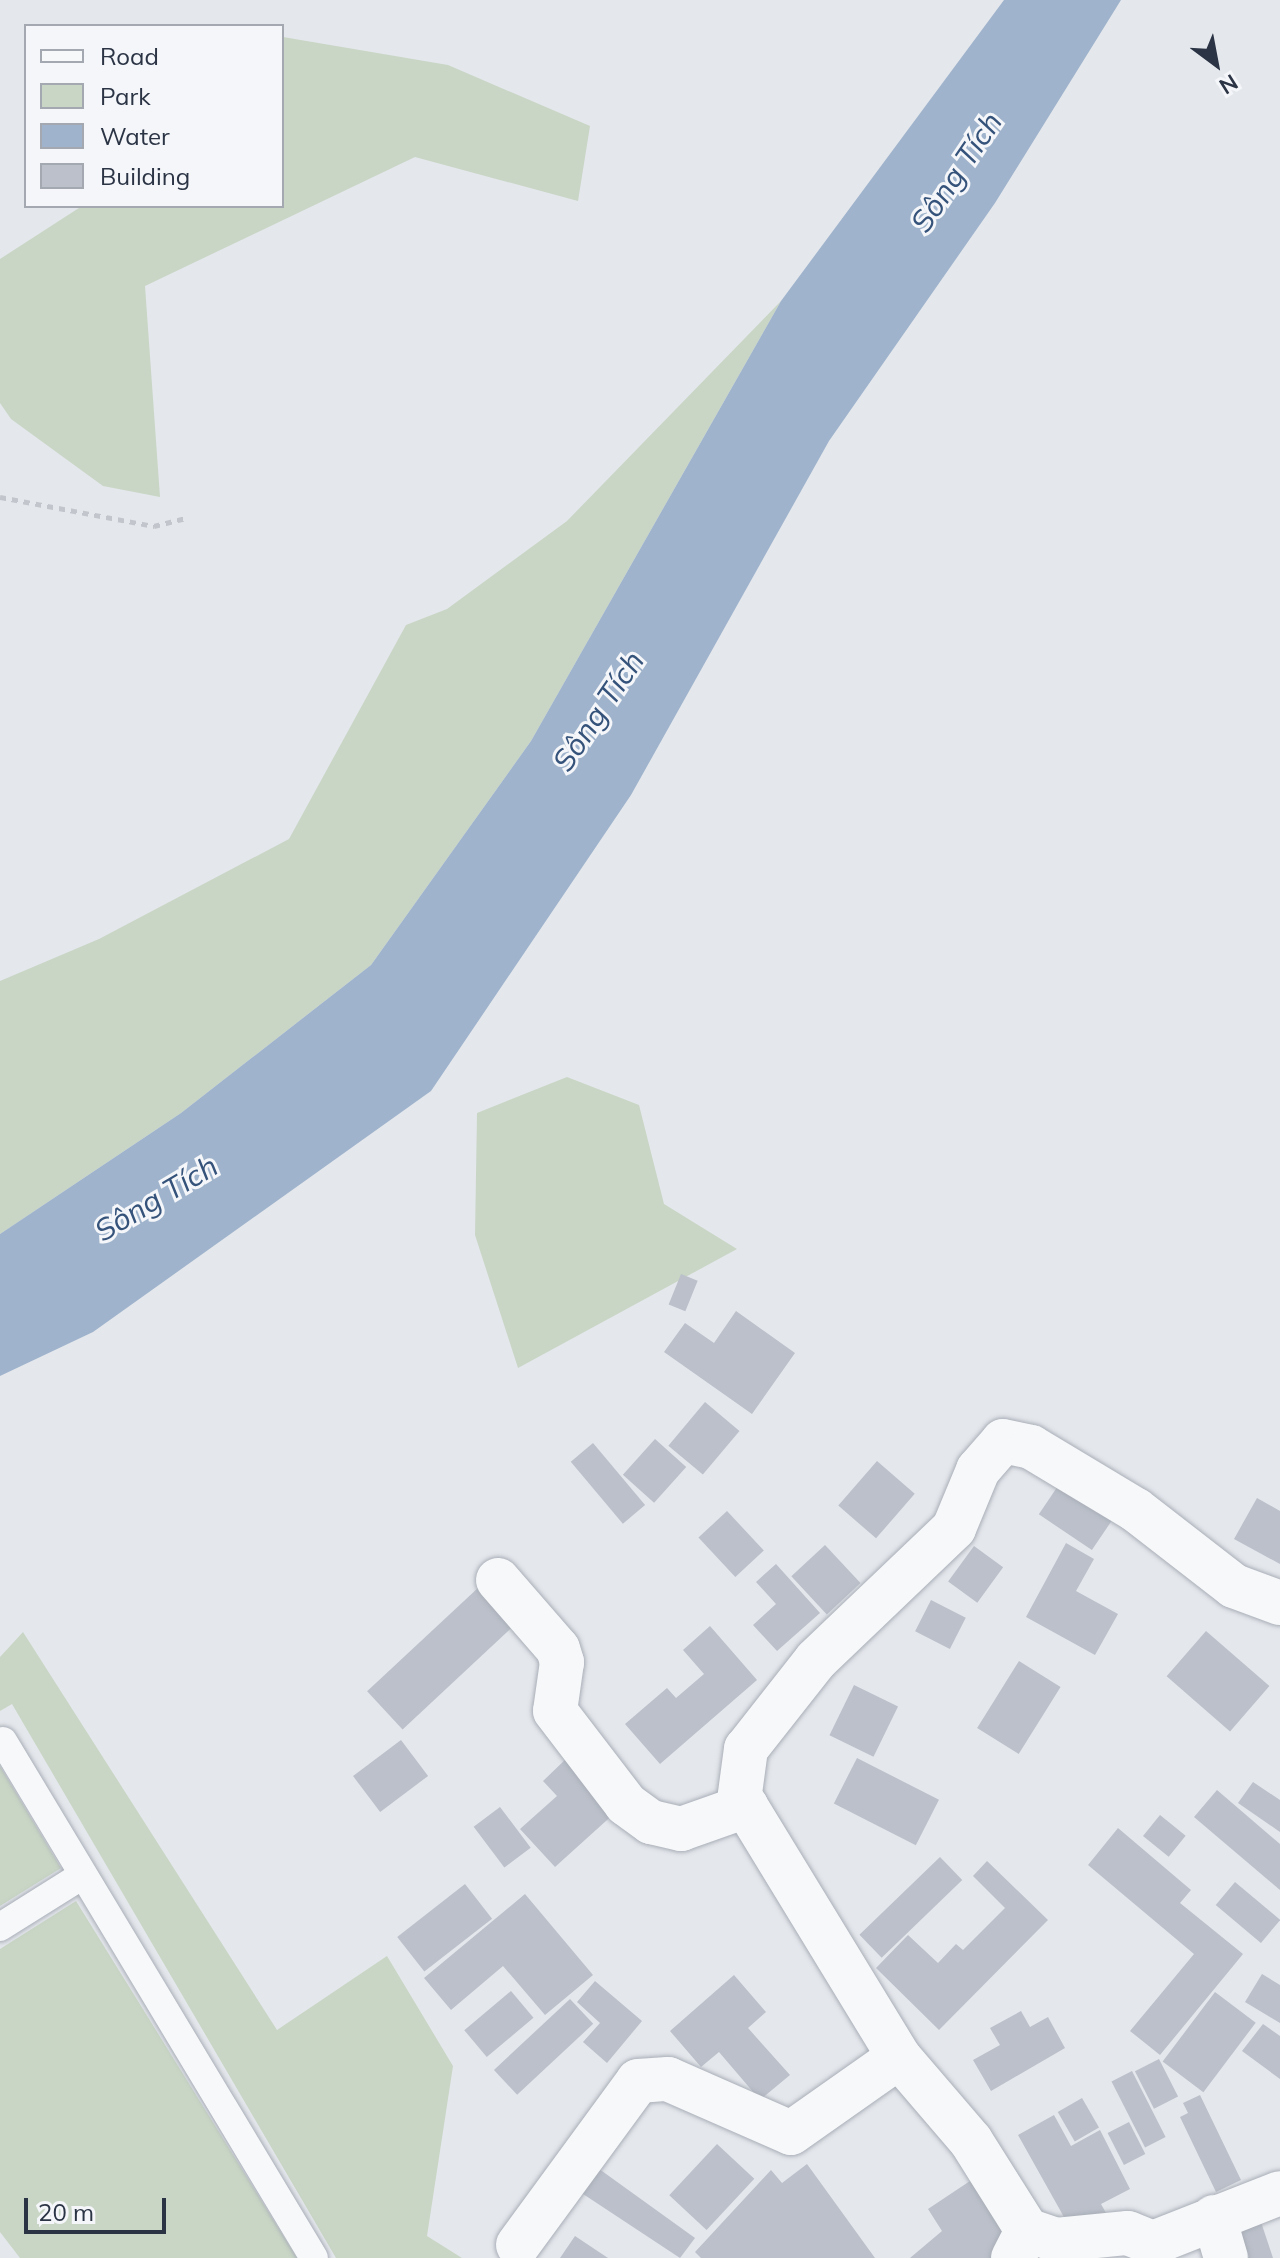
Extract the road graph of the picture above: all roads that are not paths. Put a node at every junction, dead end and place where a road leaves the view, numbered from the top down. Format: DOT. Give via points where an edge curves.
graph roads {
  1 [pos="498,1580"];
  2 [pos="1280,1603"];
  3 [pos="3,1741"];
  4 [pos="746,1806"];
  5 [pos="83,1875"];
  6 [pos="0,1927"];
  7 [pos="899,2057"];
  8 [pos="1280,2193"];
  9 [pos="1214,2217"];
  10 [pos="1020,2244"];
  11 [pos="518,2245"];
  12 [pos="314,2258"];
  13 [pos="1226,2258"];
  1 -- 4 [label="street" via="558,1649 562,1662 555,1711 626,1804 651,1822 681,1829"];
  2 -- 4 [label="street" via="1234,1586 1136,1510 1031,1447 1003,1441 978,1470 954,1528 775,1707 746,1749 738,1808"];
  3 -- 5 [label="lane"];
  4 -- 7 [label="street"];
  5 -- 6 [label="lane"];
  5 -- 12 [label="lane"];
  7 -- 10 [label="street" via="971,2141"];
  7 -- 11 [label="street" via="791,2133 668,2079 638,2081"];
  8 -- 9 [label="street"];
  9 -- 10 [label="street" via="1153,2243 1128,2233"];
  9 -- 13 [label="street"];
}
